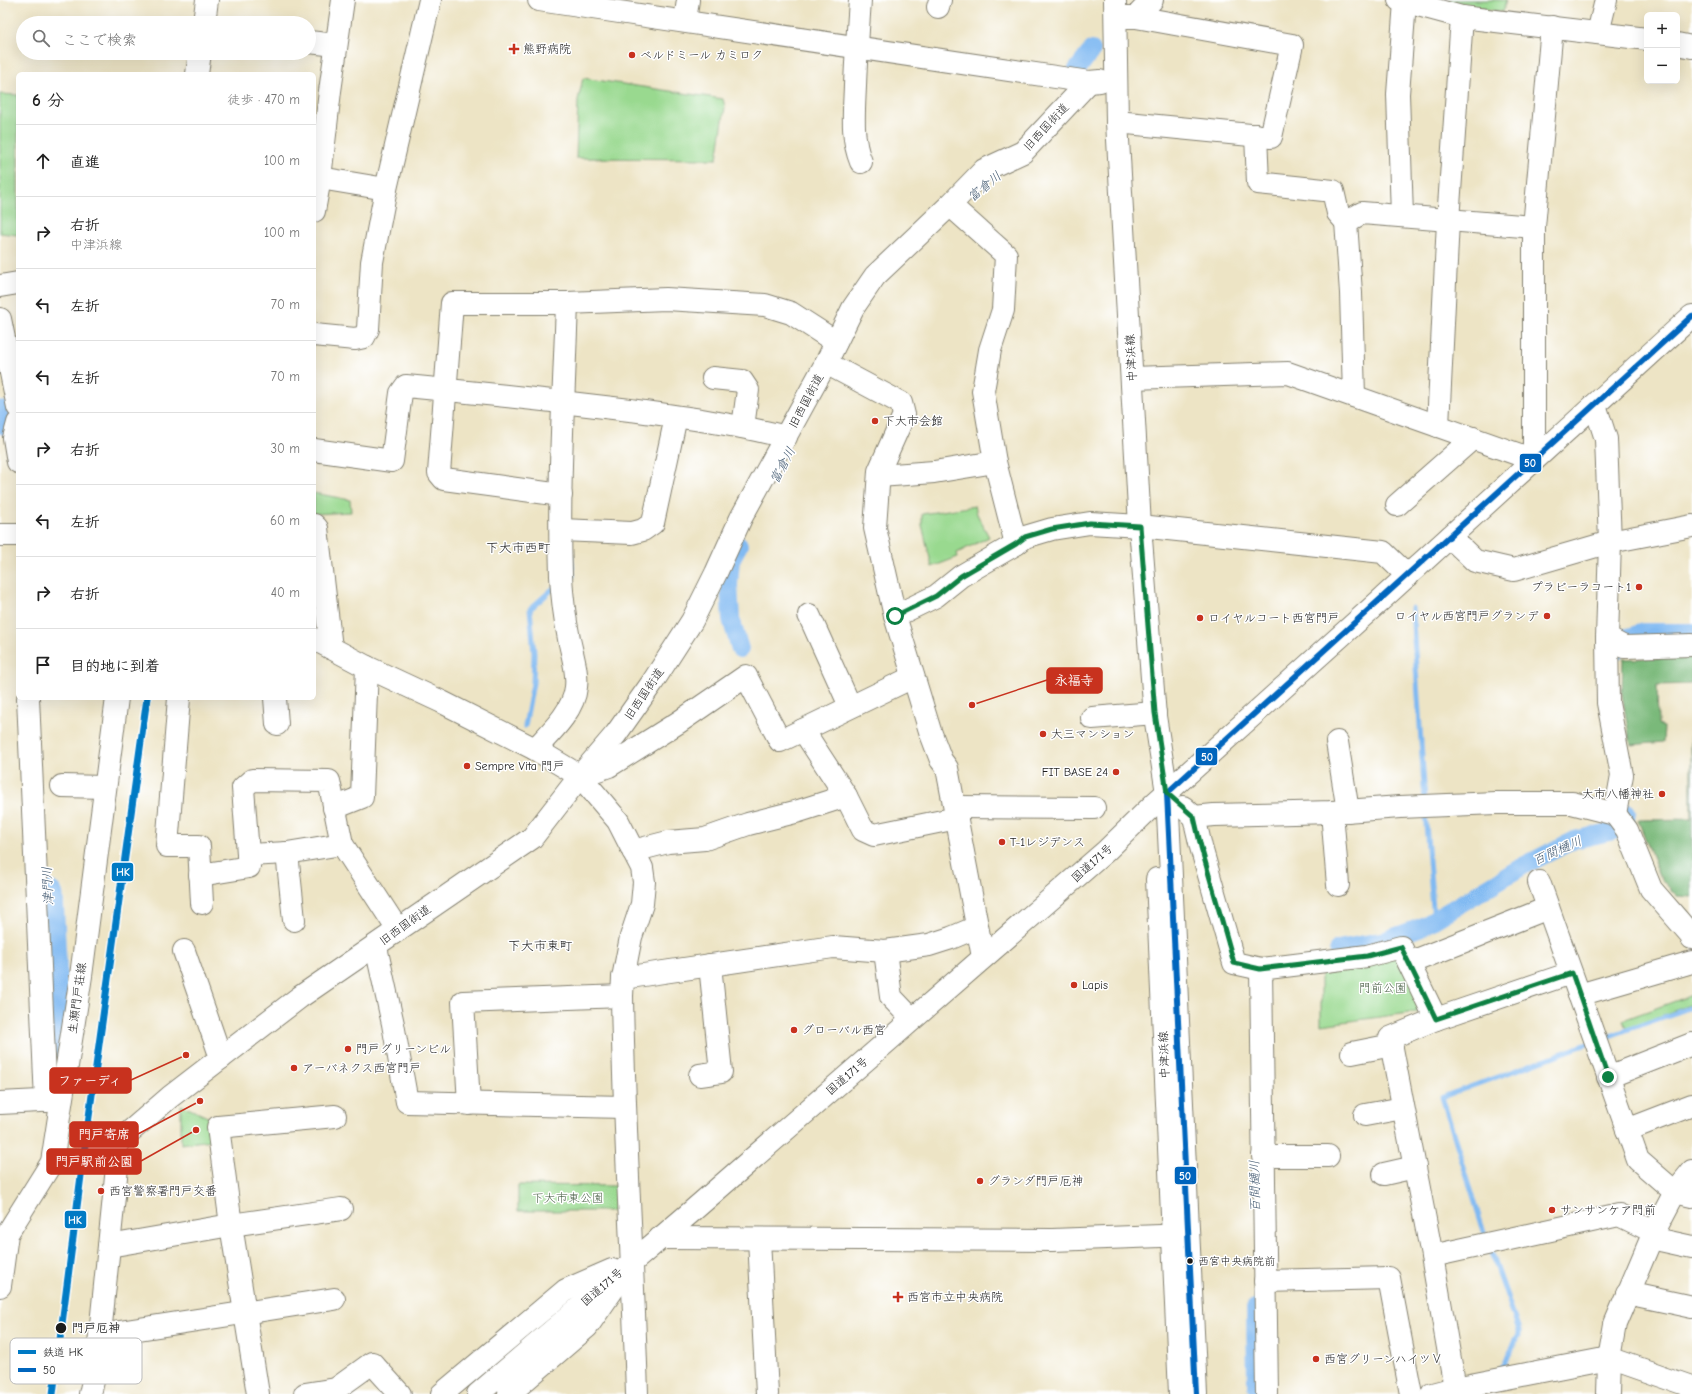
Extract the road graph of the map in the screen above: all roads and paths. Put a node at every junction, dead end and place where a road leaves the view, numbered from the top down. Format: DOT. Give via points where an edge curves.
graph roads {
  1 [pos="207,0"];
  2 [pos="343,0"];
  3 [pos="430,0"];
  4 [pos="539,0"];
  5 [pos="860,0"];
  6 [pos="1152,0"];
  7 [pos="1606,0"];
  8 [pos="1402,1"];
  9 [pos="571,2"];
  10 [pos="1115,8"];
  11 [pos="687,10"];
  12 [pos="205,16"];
  13 [pos="1136,17"];
  14 [pos="1462,17"];
  15 [pos="1552,27"];
  16 [pos="1598,33"];
  17 [pos="1644,39"];
  18 [pos="316,43"];
  19 [pos="336,45"];
  20 [pos="1680,45"];
  21 [pos="856,46"];
  22 [pos="1692,47"];
  23 [pos="199,60"];
  24 [pos="197,72"];
  25 [pos="1117,81"];
  26 [pos="1089,82"];
  27 [pos="322,90"];
  28 [pos="1117,122"];
  29 [pos="1256,135"];
  30 [pos="861,162"];
  31 [pos="317,178"];
  32 [pos="316,189"];
  33 [pos="386,189"];
  34 [pos="950,205"];
  35 [pos="1402,216"];
  36 [pos="1448,220"];
  37 [pos="1346,222"];
  38 [pos="1534,227"];
  39 [pos="16,283"];
  40 [pos="0,286"];
  41 [pos="567,303"];
  42 [pos="1692,316"];
  43 [pos="0,319"];
  44 [pos="316,335"];
  45 [pos="836,342"];
  46 [pos="831,365"];
  47 [pos="713,378"];
  48 [pos="1132,378"];
  49 [pos="446,390"];
  50 [pos="1354,396"];
  51 [pos="16,397"];
  52 [pos="564,402"];
  53 [pos="1595,405"];
  54 [pos="676,416"];
  55 [pos="1438,426"];
  56 [pos="743,427"];
  57 [pos="11,429"];
  58 [pos="786,437"];
  59 [pos="1473,438"];
  60 [pos="316,450"];
  61 [pos="16,453"];
  62 [pos="1534,460"];
  63 [pos="995,462"];
  64 [pos="879,476"];
  65 [pos="561,494"];
  66 [pos="1397,505"];
  67 [pos="1140,526"];
  68 [pos="1692,526"];
  69 [pos="316,527"];
  70 [pos="561,530"];
  71 [pos="0,535"];
  72 [pos="16,535"];
  73 [pos="1450,537"];
  74 [pos="1610,542"];
  75 [pos="1016,544"];
  76 [pos="1408,576"];
  77 [pos="810,615"];
  78 [pos="895,616"];
  79 [pos="323,643"];
  80 [pos="1616,643"];
  81 [pos="1692,645"];
  82 [pos="368,667"];
  83 [pos="913,677"];
  84 [pos="28,700"];
  85 [pos="117,700"];
  86 [pos="179,700"];
  87 [pos="275,700"];
  88 [pos="850,706"];
  89 [pos="1155,714"];
  90 [pos="1092,718"];
  91 [pos="277,724"];
  92 [pos="803,730"];
  93 [pos="1338,742"];
  94 [pos="535,749"];
  95 [pos="580,776"];
  96 [pos="62,786"];
  97 [pos="105,787"];
  98 [pos="846,796"];
  99 [pos="1161,798"];
  100 [pos="334,808"];
  101 [pos="1094,808"];
  102 [pos="1340,811"];
  103 [pos="956,813"];
  104 [pos="1194,817"];
  105 [pos="1619,819"];
  106 [pos="342,844"];
  107 [pos="1201,847"];
  108 [pos="633,850"];
  109 [pos="287,853"];
  110 [pos="248,855"];
  111 [pos="1171,870"];
  112 [pos="200,875"];
  113 [pos="1539,882"];
  114 [pos="1338,885"];
  115 [pos="202,903"];
  116 [pos="1548,908"];
  117 [pos="1682,912"];
  118 [pos="294,920"];
  119 [pos="977,926"];
  120 [pos="398,930"];
  121 [pos="1692,938"];
  122 [pos="376,947"];
  123 [pos="184,951"];
  124 [pos="886,951"];
  125 [pos="983,957"];
  126 [pos="1692,962"];
  127 [pos="1409,963"];
  128 [pos="710,965"];
  129 [pos="1260,969"];
  130 [pos="1572,973"];
  131 [pos="622,987"];
  132 [pos="1579,995"];
  133 [pos="1436,1019"];
  134 [pos="912,1020"];
  135 [pos="1692,1044"];
  136 [pos="1392,1045"];
  137 [pos="1352,1053"];
  138 [pos="221,1058"];
  139 [pos="700,1075"];
  140 [pos="1608,1077"];
  141 [pos="54,1101"];
  142 [pos="0,1102"];
  143 [pos="469,1104"];
  144 [pos="1692,1104"];
  145 [pos="624,1107"];
  146 [pos="1403,1108"];
  147 [pos="1365,1115"];
  148 [pos="335,1116"];
  149 [pos="1627,1130"];
  150 [pos="113,1152"];
  151 [pos="1263,1156"];
  152 [pos="1328,1156"];
  153 [pos="52,1162"];
  154 [pos="1415,1167"];
  155 [pos="1692,1171"];
  156 [pos="1384,1174"];
  157 [pos="1683,1194"];
  158 [pos="341,1209"];
  159 [pos="231,1225"];
  160 [pos="1181,1235"];
  161 [pos="1653,1235"];
  162 [pos="4,1236"];
  163 [pos="660,1238"];
  164 [pos="759,1239"];
  165 [pos="109,1246"];
  166 [pos="1692,1247"];
  167 [pos="1432,1256"];
  168 [pos="633,1261"];
  169 [pos="1265,1281"];
  170 [pos="0,1286"];
  171 [pos="1627,1294"];
  172 [pos="334,1299"];
  173 [pos="1692,1307"];
  174 [pos="245,1313"];
  175 [pos="100,1335"];
  176 [pos="100,1338"];
  177 [pos="1610,1358"];
  178 [pos="92,1384"];
  179 [pos="1692,1387"];
  180 [pos="1455,1388"];
  181 [pos="90,1394"];
  182 [pos="258,1394"];
  183 [pos="305,1394"];
  184 [pos="400,1394"];
  185 [pos="442,1394"];
  186 [pos="478,1394"];
  187 [pos="509,1394"];
  188 [pos="637,1394"];
  189 [pos="767,1394"];
  190 [pos="1180,1394"];
  191 [pos="1196,1394"];
  192 [pos="1267,1394"];
  193 [pos="1411,1394"];
  194 [pos="1432,1394"];
  195 [pos="1608,1394"];
  1 -- 12 [label="main road"];
  2 -- 19 [label="main road"];
  3 -- 33 [label="main road"];
  4 -- 9 [label="main road"];
  5 -- 21 [label="main road"];
  6 -- 13 [label="main road"];
  7 -- 16 [label="main road"];
  8 -- 14 [label="main road"];
  8 -- 35 [label="main road" via="1398,94"];
  9 -- 11 [label="main road"];
  10 -- 13 [label="main road"];
  10 -- 25 [label="main road, 中津浜線"];
  11 -- 21 [label="main road"];
  13 -- 29 [label="main road" via="1292,45 1271,137"];
  14 -- 15 [label="main road"];
  14 -- 36 [label="main road"];
  15 -- 16 [label="main road"];
  15 -- 38 [label="main road"];
  16 -- 17 [label="main road"];
  18 -- 19 [label="main road"];
  19 -- 27 [label="main road"];
  20 -- 22 [label="main road"];
  21 -- 26 [label="main road"];
  21 -- 30 [label="main road" via="853,124"];
  23 -- 24 [label="main road"];
  25 -- 26 [label="main road"];
  25 -- 28 [label="main road, 中津浜線"];
  26 -- 34 [label="main road, 旧西国街道" via="1023,152 984,170"];
  27 -- 31 [label="main road"];
  28 -- 29 [label="main road"];
  28 -- 48 [label="main road, 中津浜線"];
  29 -- 37 [label="main road" via="1258,183 1334,191 1338,213"];
  31 -- 32 [label="main road"];
  31 -- 33 [label="main road"];
  33 -- 44 [label="main road" via="372,262 368,329 364,337 355,339"];
  34 -- 45 [label="main road, 旧西国街道" via="875,276 853,308"];
  34 -- 63 [label="main road" via="1006,255 1003,310 990,350 983,391"];
  35 -- 36 [label="main road"];
  35 -- 37 [label="main road" via="1362,213"];
  36 -- 38 [label="main road"];
  36 -- 55 [label="main road"];
  37 -- 50 [label="main road"];
  38 -- 62 [label="main road"];
  39 -- 40 [label="main road"];
  41 -- 45 [label="main road" via="666,298 765,305 791,313"];
  41 -- 49 [label="main road" via="452,302"];
  41 -- 52 [label="main road"];
  42 -- 53 [label="main road, 国道171号"];
  43 -- 51 [label="main road"];
  45 -- 46 [label="main road, 旧西国街道"];
  46 -- 58 [label="main road, 旧西国街道"];
  46 -- 64 [label="main road" via="901,403 904,415"];
  47 -- 56 [label="main road" via="742,381 748,390"];
  48 -- 50 [label="main road" via="1288,373"];
  48 -- 67 [label="main road, 中津浜線"];
  49 -- 52 [label="main road"];
  49 -- 60 [label="main road" via="406,386 401,393 392,461"];
  49 -- 65 [label="main road" via="439,473 444,479"];
  50 -- 55 [label="main road"];
  52 -- 54 [label="main road"];
  52 -- 65 [label="main road"];
  53 -- 62 [label="main road, 国道171号"];
  53 -- 74 [label="main road" via="1606,439"];
  54 -- 56 [label="main road"];
  54 -- 70 [label="main road" via="653,523 643,530 632,533"];
  55 -- 59 [label="main road"];
  56 -- 58 [label="main road"];
  57 -- 61 [label="main road"];
  58 -- 95 [label="main road, 旧西国街道" via="741,518 692,621 616,734"];
  59 -- 62 [label="main road"];
  59 -- 66 [label="main road"];
  62 -- 73 [label="main road, 国道171号"];
  63 -- 64 [label="main road" via="934,472"];
  63 -- 75 [label="main road"];
  64 -- 78 [label="main road" via="875,528"];
  65 -- 70 [label="main road"];
  67 -- 75 [label="main road" via="1090,523 1052,529 1025,537"];
  67 -- 76 [label="main road" via="1383,552"];
  67 -- 89 [label="main road, 中津浜線"];
  68 -- 74 [label="main road"];
  69 -- 79 [label="main road"];
  70 -- 94 [label="main road" via="561,577 576,688 560,722"];
  71 -- 72 [label="main road"];
  73 -- 74 [label="main road" via="1476,561 1514,570"];
  73 -- 76 [label="main road, 国道171号"];
  74 -- 80 [label="main road"];
  75 -- 78 [label="main road" via="961,576 936,596"];
  76 -- 99 [label="main road, 国道171号"];
  77 -- 88 [label="main road"];
  78 -- 83 [label="main road"];
  79 -- 82 [label="main road"];
  80 -- 81 [label="main road"];
  80 -- 105 [label="main road" via="1608,703 1622,775"];
  82 -- 94 [label="main road"];
  82 -- 100 [label="main road" via="362,797"];
  83 -- 88 [label="main road"];
  83 -- 103 [label="main road" via="941,760 948,768"];
  84 -- 141 [label="main road"];
  85 -- 97 [label="main road, 生瀬門戸荘線"];
  86 -- 112 [label="main road" via="167,846 199,846"];
  87 -- 91 [label="main road"];
  88 -- 92 [label="main road"];
  89 -- 90 [label="main road"];
  89 -- 99 [label="main road, 中津浜線"];
  92 -- 95 [label="main road" via="780,741 746,676 609,766"];
  92 -- 98 [label="main road"];
  93 -- 102 [label="main road"];
  94 -- 95 [label="main road"];
  95 -- 108 [label="main road" via="618,821"];
  95 -- 120 [label="main road, 旧西国街道" via="532,838"];
  96 -- 97 [label="main road"];
  97 -- 141 [label="main road, 生瀬門戸荘線" via="81,976"];
  98 -- 103 [label="main road" via="863,830 874,835"];
  98 -- 108 [label="main road" via="705,839 668,842"];
  99 -- 104 [label="main road"];
  99 -- 111 [label="main road, 中津浜線"];
  99 -- 125 [label="main road, 国道171号" via="1106,851"];
  99 -- 160 [label="main road, 中津浜線" via="1164,1065"];
  100 -- 106 [label="main road"];
  100 -- 110 [label="main road" via="329,781 252,780 243,788"];
  101 -- 103 [label="main road"];
  102 -- 104 [label="main road"];
  102 -- 105 [label="main road" via="1496,803 1572,803"];
  102 -- 114 [label="main road"];
  103 -- 119 [label="main road"];
  104 -- 107 [label="main road"];
  105 -- 117 [label="main road" via="1651,889"];
  106 -- 109 [label="main road"];
  106 -- 120 [label="main road"];
  107 -- 111 [label="main road"];
  107 -- 129 [label="main road" via="1234,963"];
  108 -- 131 [label="main road" via="642,868 644,882 642,904 631,937"];
  109 -- 110 [label="main road"];
  109 -- 118 [label="main road"];
  110 -- 112 [label="main road" via="249,867"];
  111 -- 160 [label="main road, 中津浜線"];
  112 -- 115 [label="main road"];
  113 -- 116 [label="main road"];
  116 -- 127 [label="main road"];
  116 -- 130 [label="main road"];
  117 -- 121 [label="main road"];
  119 -- 124 [label="main road" via="929,945"];
  119 -- 125 [label="main road"];
  120 -- 122 [label="main road, 旧西国街道"];
  122 -- 138 [label="main road, 旧西国街道" via="300,997"];
  122 -- 143 [label="main road" via="407,1102"];
  123 -- 138 [label="main road"];
  124 -- 128 [label="main road" via="833,947"];
  124 -- 134 [label="main road" via="891,997"];
  125 -- 134 [label="main road, 国道171号"];
  126 -- 132 [label="main road"];
  127 -- 129 [label="main road" via="1401,947 1367,956"];
  127 -- 133 [label="main road"];
  128 -- 131 [label="main road"];
  128 -- 139 [label="main road" via="721,1072"];
  129 -- 151 [label="main road"];
  130 -- 132 [label="main road"];
  130 -- 133 [label="main road"];
  131 -- 143 [label="main road" via="463,1002"];
  131 -- 145 [label="main road"];
  132 -- 140 [label="main road"];
  133 -- 136 [label="main road" via="1390,1038"];
  134 -- 163 [label="main road, 国道171号"];
  135 -- 140 [label="main road"];
  136 -- 137 [label="main road"];
  136 -- 146 [label="main road"];
  138 -- 150 [label="main road, 旧西国街道" via="119,1141"];
  140 -- 149 [label="main road"];
  141 -- 142 [label="main road"];
  141 -- 153 [label="main road, 生瀬門戸荘線"];
  143 -- 145 [label="main road"];
  144 -- 149 [label="main road"];
  145 -- 168 [label="main road" via="628,1213"];
  146 -- 147 [label="main road"];
  146 -- 154 [label="main road"];
  148 -- 159 [label="main road" via="218,1127"];
  149 -- 157 [label="main road" via="1638,1160"];
  150 -- 153 [label="main road" via="75,1161"];
  150 -- 165 [label="main road" via="117,1167"];
  151 -- 152 [label="main road"];
  151 -- 169 [label="main road"];
  153 -- 162 [label="main road, 生瀬門戸荘線"];
  154 -- 156 [label="main road"];
  154 -- 167 [label="main road"];
  155 -- 157 [label="main road"];
  157 -- 161 [label="main road"];
  158 -- 159 [label="main road"];
  159 -- 165 [label="main road"];
  159 -- 174 [label="main road"];
  160 -- 164 [label="main road" via="1042,1240"];
  160 -- 190 [label="main road, 中津浜線"];
  160 -- 191 [label="main road, 中津浜線"];
  161 -- 166 [label="main road"];
  161 -- 167 [label="main road" via="1619,1215"];
  161 -- 171 [label="main road"];
  162 -- 170 [label="main road, 生瀬門戸荘線"];
  163 -- 164 [label="main road"];
  163 -- 168 [label="main road, 国道171号"];
  164 -- 189 [label="main road"];
  165 -- 175 [label="main road"];
  167 -- 180 [label="main road"];
  168 -- 185 [label="main road" via="566,1290"];
  168 -- 186 [label="main road, 国道171号"];
  168 -- 187 [label="main road" via="587,1327"];
  168 -- 188 [label="main road"];
  169 -- 192 [label="main road"];
  169 -- 193 [label="main road" via="1389,1278"];
  171 -- 173 [label="main road"];
  171 -- 177 [label="main road" via="1615,1324"];
  172 -- 174 [label="main road"];
  174 -- 175 [label="main road"];
  174 -- 182 [label="main road"];
  175 -- 176 [label="main road"];
  177 -- 179 [label="main road"];
  177 -- 180 [label="main road"];
  177 -- 195 [label="main road"];
  178 -- 181 [label="main road"];
  180 -- 194 [label="main road"];
  183 -- 184 [label="main road" via="336,1389 372,1362"];
}
